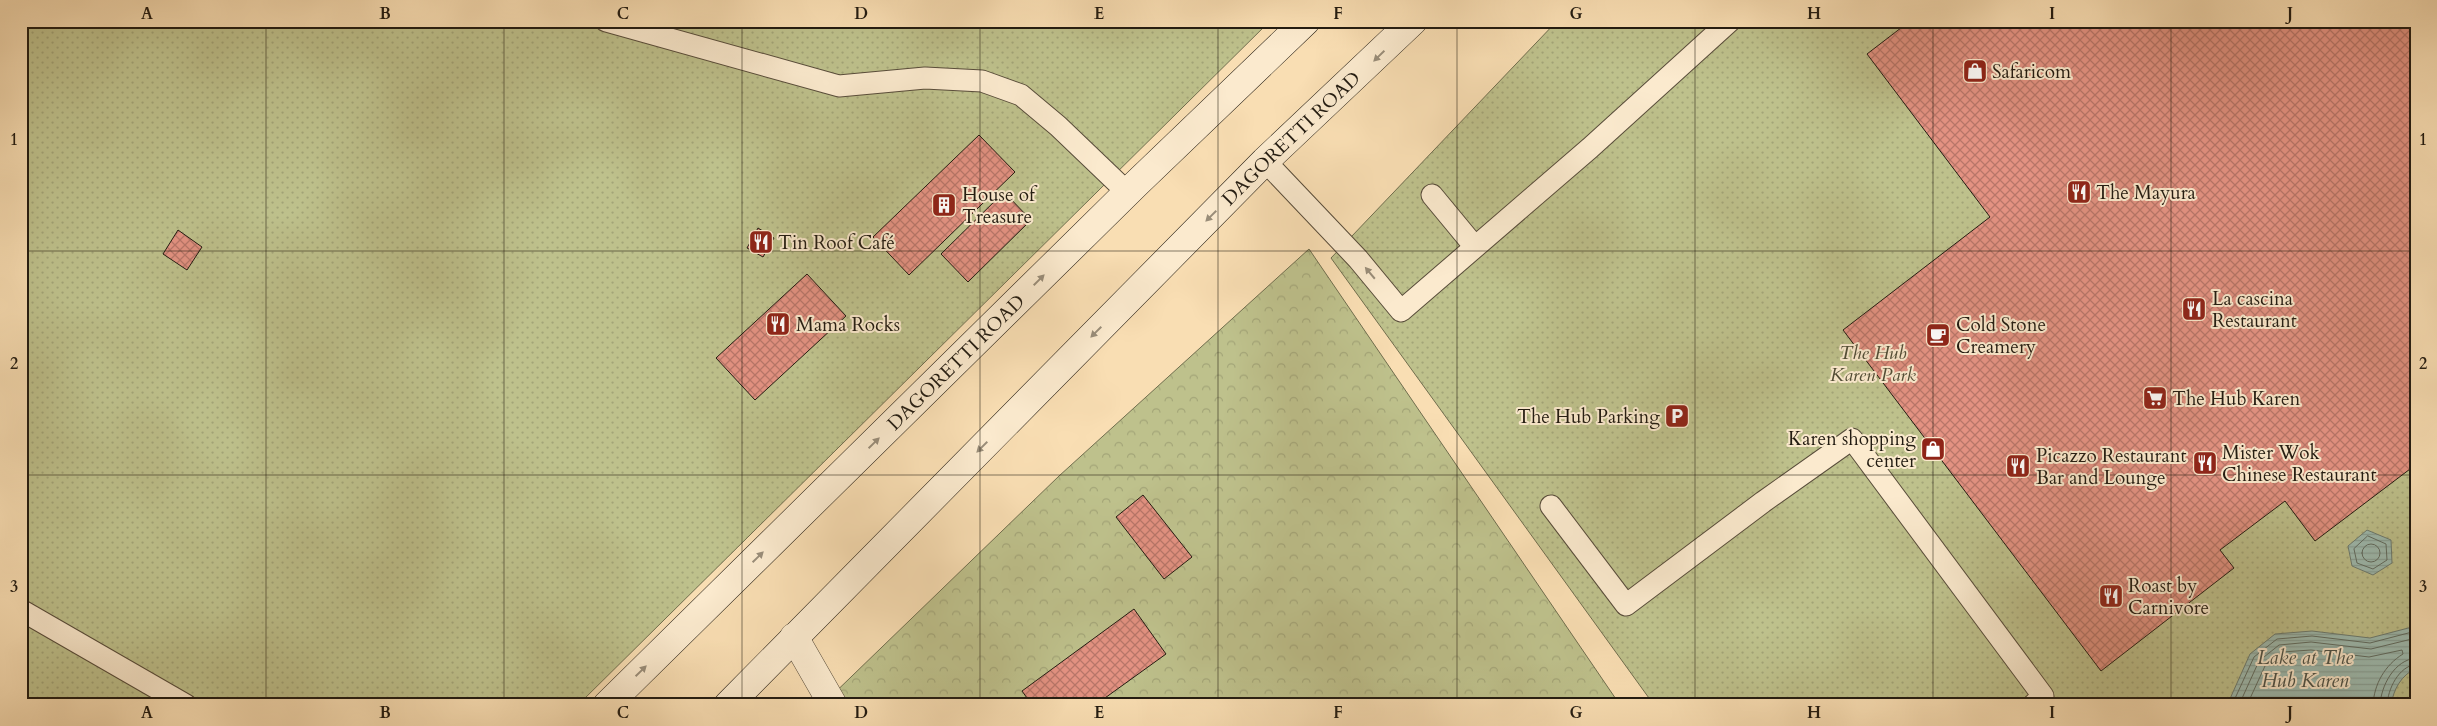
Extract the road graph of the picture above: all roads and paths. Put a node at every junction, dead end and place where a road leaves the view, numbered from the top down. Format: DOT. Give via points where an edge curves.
graph roads {
  1 [pos="606,21"];
  2 [pos="1306,21"];
  3 [pos="1413,21"];
  4 [pos="1730,21"];
  5 [pos="1265,161"];
  6 [pos="1128,193"];
  7 [pos="1432,194"];
  8 [pos="1475,247"];
  9 [pos="1551,506"];
  10 [pos="21,610"];
  11 [pos="794,638"];
  12 [pos="186,705"];
  13 [pos="606,705"];
  14 [pos="728,705"];
  15 [pos="833,705"];
  16 [pos="2032,705"];
  1 -- 6 [label="lane" via="839,86 925,78 982,81 1021,95"];
  2 -- 6 [label="main road, DAGORETTI ROAD"];
  3 -- 5 [label="main road, DAGORETTI ROAD, one-way"];
  4 -- 8 [label="lane"];
  8 -- 5 [label="lane, one-way" via="1401,310 1358,259"];
  5 -- 11 [label="main road, DAGORETTI ROAD, one-way"];
  13 -- 6 [label="main road, DAGORETTI ROAD, one-way"];
  7 -- 8 [label="lane"];
  9 -- 16 [label="lane" via="1626,605 1852,439 2043,696"];
  10 -- 12 [label="lane"];
  11 -- 14 [label="main road, DAGORETTI ROAD"];
  11 -- 15 [label="main road"];
}
